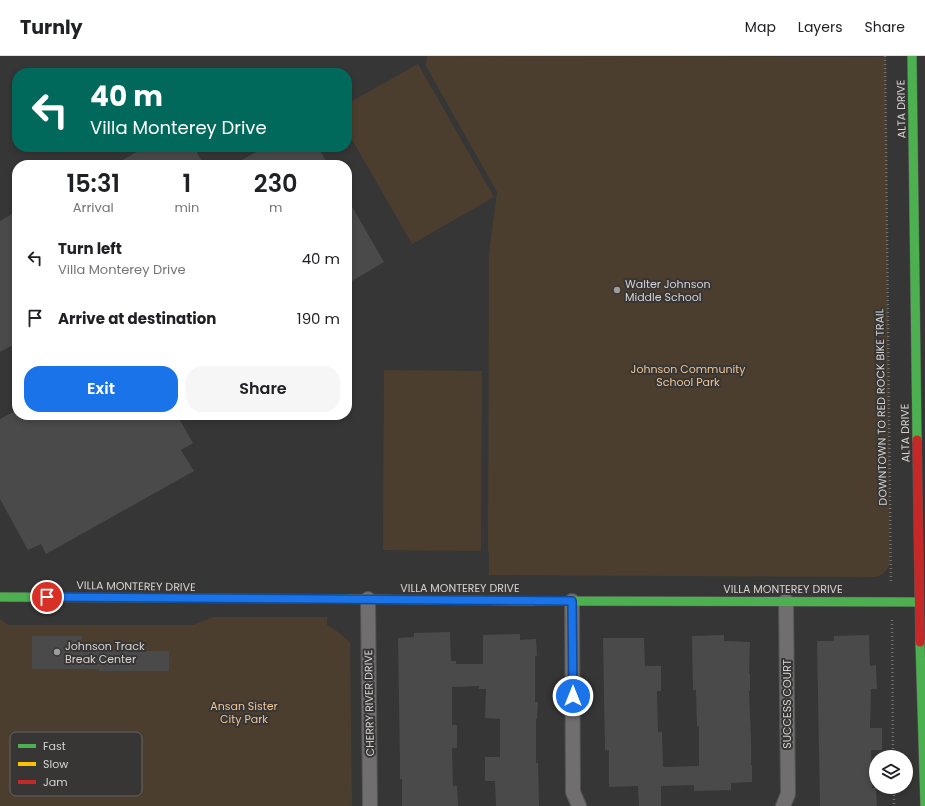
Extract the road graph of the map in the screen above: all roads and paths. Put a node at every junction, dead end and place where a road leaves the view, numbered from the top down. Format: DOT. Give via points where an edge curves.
graph roads {
  1 [pos="885,56"];
  2 [pos="913,57"];
  3 [pos="0,596"];
  4 [pos="368,599"];
  5 [pos="572,601"];
  6 [pos="786,601"];
  7 [pos="892,602"];
  8 [pos="919,602"];
  9 [pos="893,750"];
  10 [pos="925,773"];
  11 [pos="894,794"];
  12 [pos="370,806"];
  13 [pos="579,806"];
  14 [pos="783,806"];
  15 [pos="894,806"];
  16 [pos="925,806"];
  1 -- 7 [label="path, DOWNTOWN TO RED ROCK BIKE TRAIL"];
  2 -- 8 [label="street, ALTA DRIVE"];
  3 -- 4 [label="street, VILLA MONTEREY DRIVE"];
  4 -- 5 [label="street, VILLA MONTEREY DRIVE"];
  4 -- 12 [label="street, CHERRY RIVER DRIVE"];
  5 -- 6 [label="street, VILLA MONTEREY DRIVE"];
  5 -- 13 [label="street" via="574,792"];
  6 -- 7 [label="street, VILLA MONTEREY DRIVE"];
  6 -- 14 [label="street, SUCCESS COURT" via="788,794"];
  7 -- 8 [label="street, VILLA MONTEREY DRIVE"];
  7 -- 9 [label="path, DOWNTOWN TO RED ROCK BIKE TRAIL"];
  8 -- 10 [label="street, ALTA DRIVE"];
  10 -- 16 [label="street, ALTA DRIVE"];
  11 -- 15 [label="path"];
}
